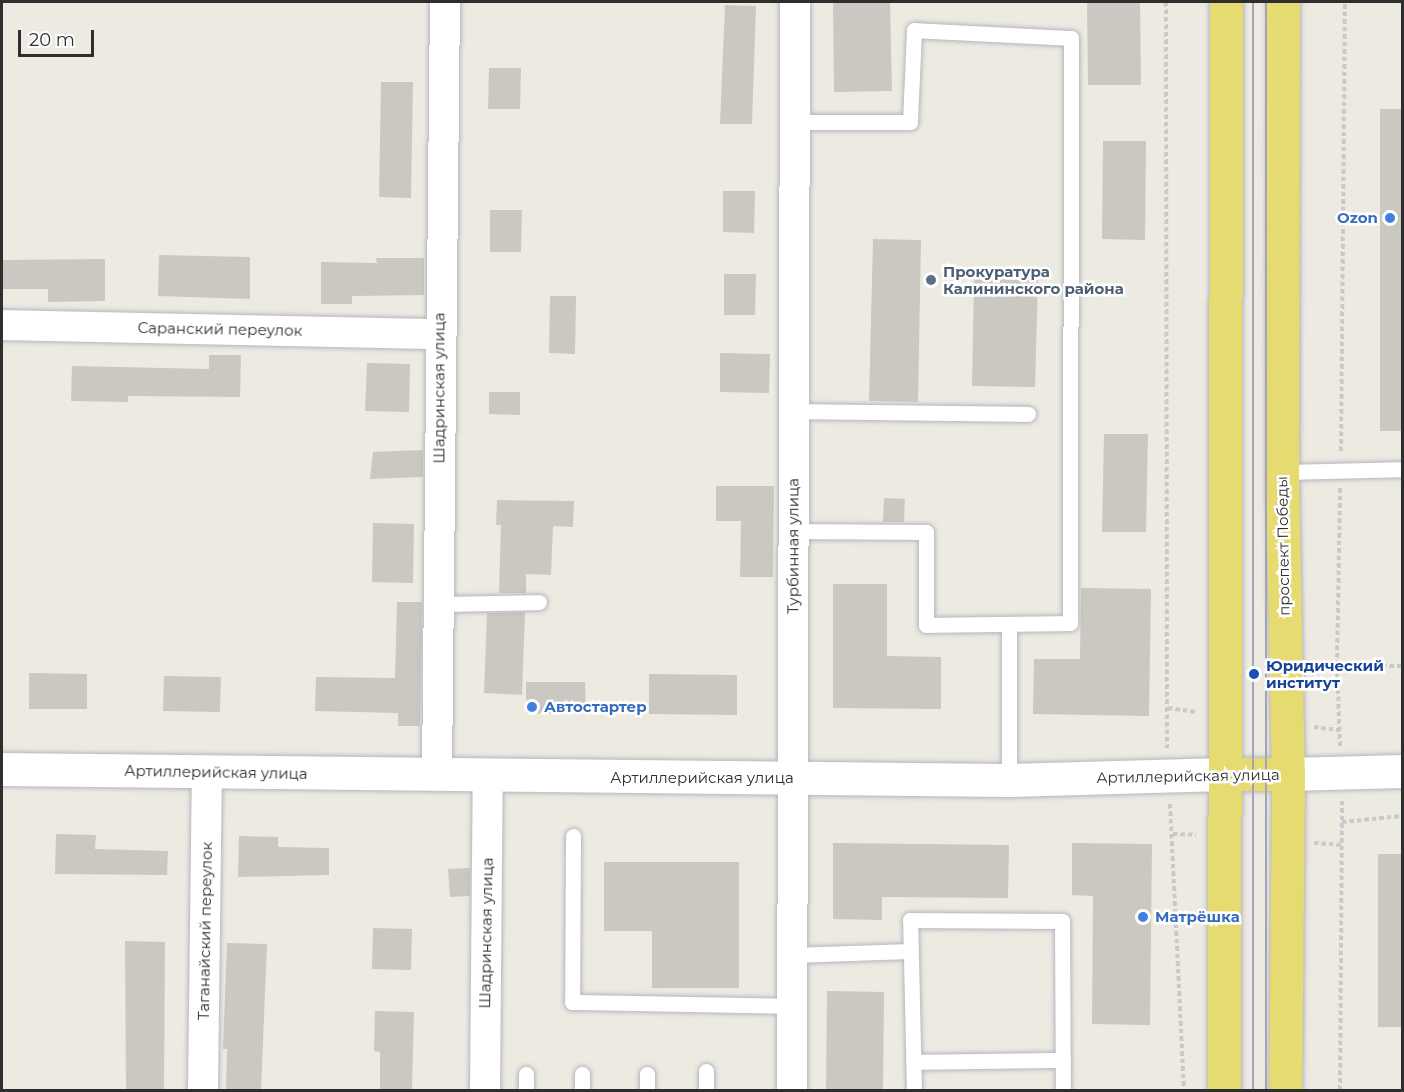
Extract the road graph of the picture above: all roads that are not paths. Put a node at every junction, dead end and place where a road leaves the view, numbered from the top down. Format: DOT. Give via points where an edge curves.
graph roads {
  1 [pos="445,2"];
  2 [pos="795,2"];
  3 [pos="1226,2"];
  4 [pos="1283,2"];
  5 [pos="795,122"];
  6 [pos="2,325"];
  7 [pos="439,334"];
  8 [pos="794,411"];
  9 [pos="1028,414"];
  10 [pos="1402,470"];
  11 [pos="1282,472"];
  12 [pos="793,531"];
  13 [pos="539,602"];
  14 [pos="437,604"];
  15 [pos="1009,624"];
  16 [pos="2,769"];
  17 [pos="207,771"];
  18 [pos="1402,771"];
  19 [pos="1224,774"];
  20 [pos="1288,774"];
  21 [pos="436,775"];
  22 [pos="488,776"];
  23 [pos="792,778"];
  24 [pos="1009,780"];
  25 [pos="573,836"];
  26 [pos="910,951"];
  27 [pos="792,955"];
  28 [pos="792,1006"];
  29 [pos="1063,1060"];
  30 [pos="913,1062"];
  31 [pos="706,1071"];
  32 [pos="526,1074"];
  33 [pos="582,1074"];
  34 [pos="647,1074"];
  35 [pos="788,1086"];
  36 [pos="203,1090"];
  37 [pos="485,1090"];
  38 [pos="526,1090"];
  39 [pos="582,1090"];
  40 [pos="647,1090"];
  41 [pos="706,1090"];
  42 [pos="914,1090"];
  43 [pos="1063,1090"];
  44 [pos="1224,1090"];
  45 [pos="1285,1090"];
  1 -- 7 [label="street, Шадринская улица"];
  2 -- 5 [label="street, Турбинная улица"];
  3 -- 19 [label="main road"];
  4 -- 11 [label="main road, проспект Победы"];
  5 -- 8 [label="street, Турбинная улица"];
  5 -- 15 [label="lane" via="910,122 914,30 1071,38 1070,623"];
  6 -- 7 [label="street, Саранский переулок"];
  7 -- 14 [label="street, Шадринская улица"];
  8 -- 9 [label="lane"];
  8 -- 12 [label="street, Турбинная улица"];
  10 -- 11 [label="lane"];
  11 -- 20 [label="main road, проспект Победы"];
  12 -- 15 [label="lane" via="926,532 926,625"];
  12 -- 23 [label="street, Турбинная улица"];
  13 -- 14 [label="lane"];
  14 -- 21 [label="street, Шадринская улица"];
  15 -- 24 [label="lane"];
  16 -- 17 [label="street, Артиллерийская улица"];
  17 -- 21 [label="street, Артиллерийская улица"];
  17 -- 36 [label="street, Таганайский переулок"];
  18 -- 20 [label="street, Артиллерийская улица"];
  19 -- 20 [label="main road, Артиллерийская улица"];
  19 -- 24 [label="street, Артиллерийская улица"];
  19 -- 44 [label="main road"];
  20 -- 45 [label="main road, проспект Победы"];
  21 -- 22 [label="street, Артиллерийская улица"];
  22 -- 23 [label="street, Артиллерийская улица"];
  22 -- 37 [label="street, Шадринская улица"];
  23 -- 24 [label="street, Артиллерийская улица"];
  23 -- 27 [label="street, Турбинная улица"];
  25 -- 28 [label="lane" via="572,1002"];
  26 -- 27 [label="lane"];
  26 -- 29 [label="lane" via="910,920 1062,921"];
  26 -- 30 [label="lane"];
  27 -- 28 [label="street, Турбинная улица"];
  28 -- 35 [label="street, Турбинная улица"];
  29 -- 30 [label="lane"];
  29 -- 43 [label="lane"];
  30 -- 42 [label="lane"];
  31 -- 41 [label="lane"];
  32 -- 38 [label="lane"];
  33 -- 39 [label="lane"];
  34 -- 40 [label="lane"];
}
